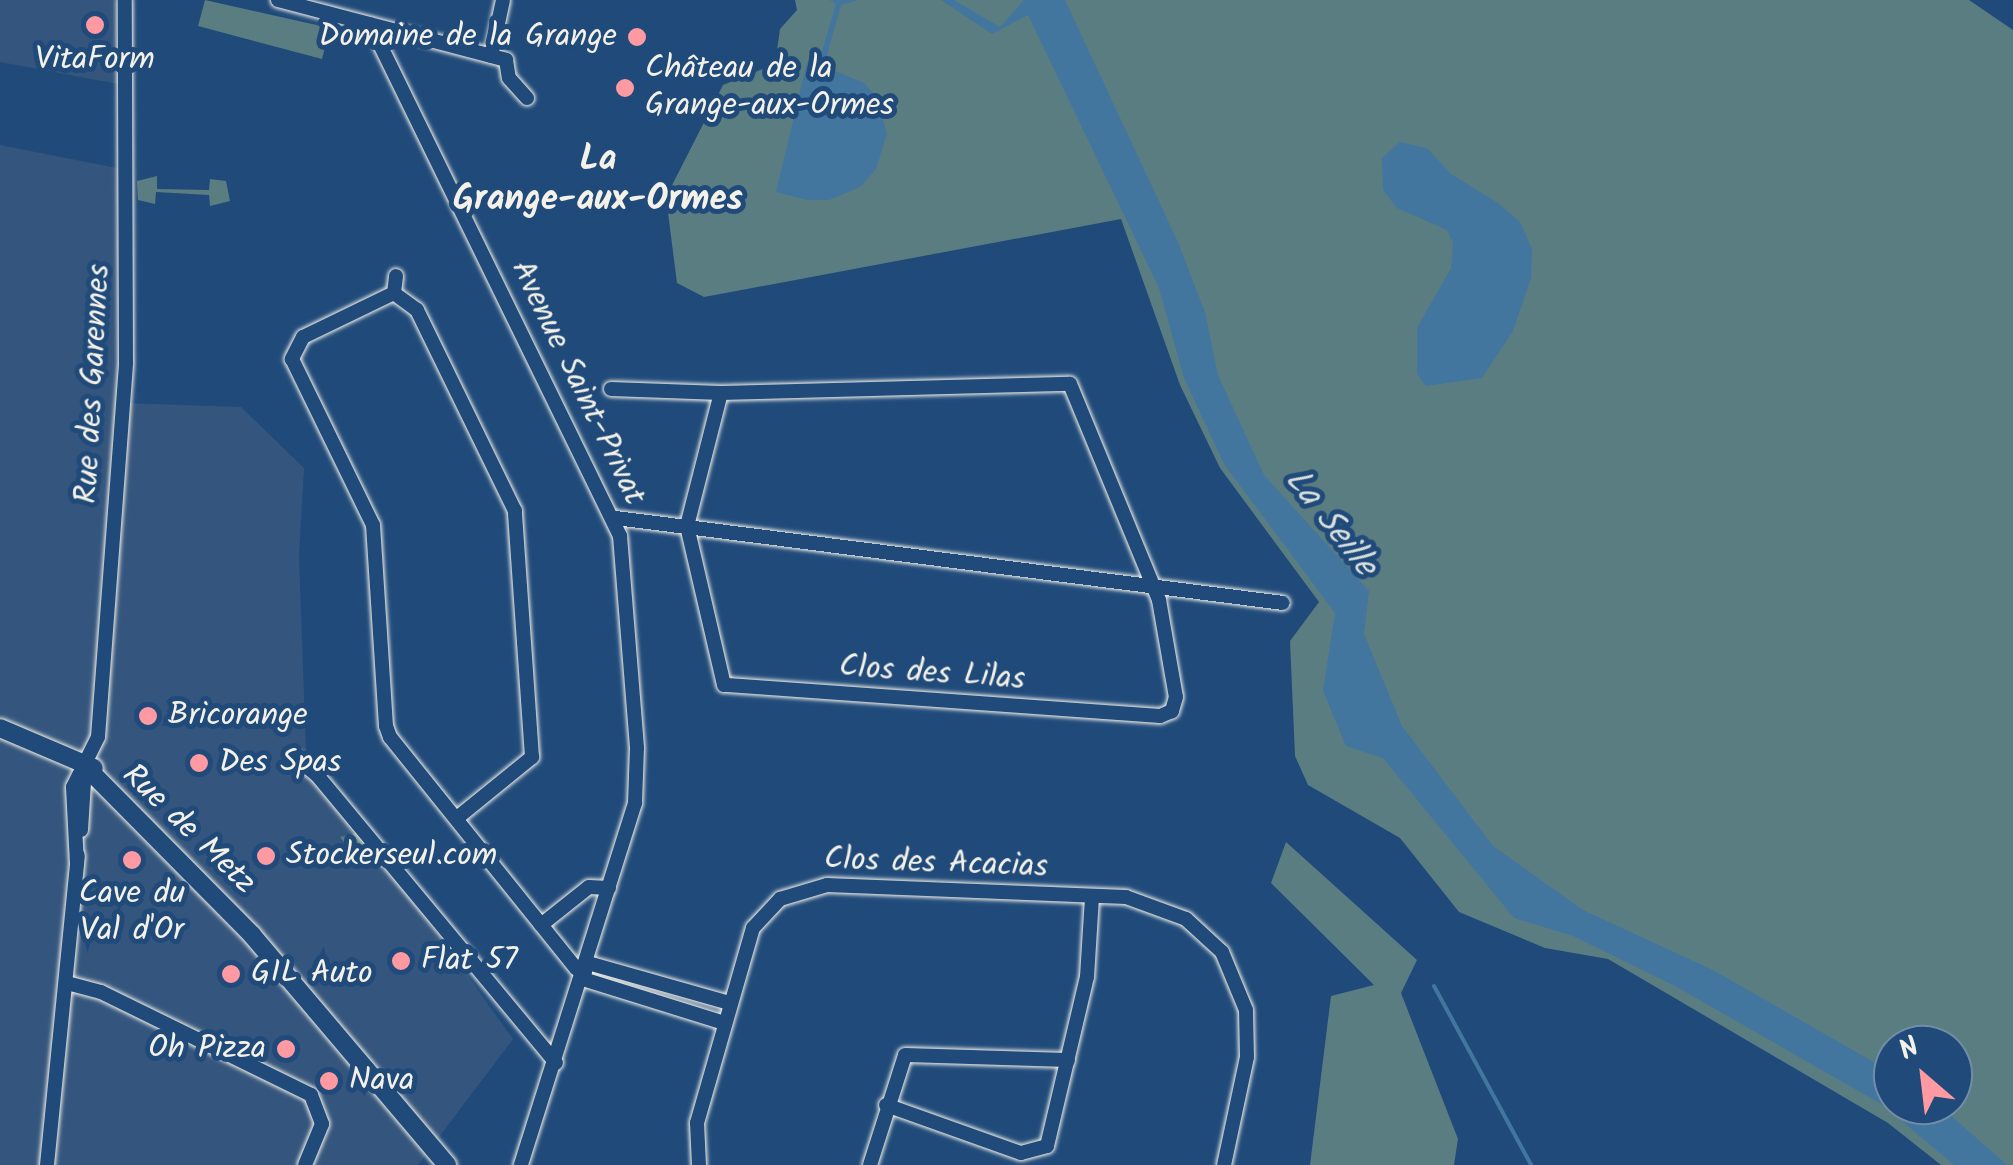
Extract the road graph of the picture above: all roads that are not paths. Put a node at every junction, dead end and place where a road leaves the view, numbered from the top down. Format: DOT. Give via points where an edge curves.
graph roads {
  1 [pos="125,0"];
  2 [pos="278,0"];
  3 [pos="502,0"];
  4 [pos="324,6"];
  5 [pos="370,24"];
  6 [pos="386,28"];
  7 [pos="382,52"];
  8 [pos="491,56"];
  9 [pos="527,98"];
  10 [pos="396,276"];
  11 [pos="394,292"];
  12 [pos="610,389"];
  13 [pos="720,393"];
  14 [pos="616,518"];
  15 [pos="687,526"];
  16 [pos="1153,586"];
  17 [pos="1283,602"];
  18 [pos="0,728"];
  19 [pos="296,758"];
  20 [pos="84,766"];
  21 [pos="456,818"];
  22 [pos="609,888"];
  23 [pos="1092,897"];
  24 [pos="541,924"];
  25 [pos="586,971"];
  26 [pos="66,983"];
  27 [pos="730,1003"];
  28 [pos="724,1022"];
  29 [pos="1068,1060"];
  30 [pos="556,1063"];
  31 [pos="886,1104"];
  32 [pos="47,1165"];
  33 [pos="305,1165"];
  34 [pos="446,1165"];
  35 [pos="521,1165"];
  36 [pos="699,1165"];
  37 [pos="870,1165"];
  38 [pos="1224,1165"];
  1 -- 20 [label="street, Rue des Garennes" via="126,362 98,738"];
  2 -- 4 [label="street"];
  3 -- 8 [label="street"];
  4 -- 5 [label="street"];
  5 -- 6 [label="street"];
  5 -- 7 [label="street, Avenue Saint-Privat"];
  6 -- 7 [label="street"];
  6 -- 8 [label="street"];
  7 -- 14 [label="street, Avenue Saint-Privat"];
  8 -- 9 [label="street" via="506,60 509,78"];
  10 -- 11 [label="street"];
  11 -- 21 [label="street" via="417,310 515,511 532,758"];
  11 -- 21 [label="street" via="303,337 292,359 373,525 386,726"];
  12 -- 13 [label="street, Clos des Lilas"];
  13 -- 15 [label="street, Clos des Lilas"];
  13 -- 16 [label="street, Clos des Lilas" via="1065,381 1077,392"];
  14 -- 15 [label="street"];
  14 -- 22 [label="street, Avenue Saint-Privat" via="637,766 631,821"];
  15 -- 16 [label="street"];
  15 -- 16 [label="street, Clos des Lilas" via="718,676 734,689 1160,716 1172,711 1176,697"];
  16 -- 17 [label="street"];
  18 -- 20 [label="main road, Rue de Metz"];
  19 -- 30 [label="street"];
  20 -- 26 [label="street, Rue des Garennes" via="73,788 77,864"];
  20 -- 34 [label="main road, Rue de Metz" via="252,934"];
  21 -- 24 [label="street"];
  22 -- 24 [label="street" via="589,886"];
  22 -- 25 [label="street, Avenue Saint-Privat"];
  23 -- 27 [label="street, Clos des Acacias" via="803,888 773,904 753,928"];
  23 -- 29 [label="street, Clos des Acacias" via="1087,977"];
  23 -- 38 [label="street, Clos des Acacias" via="1142,900 1172,910 1211,939 1237,980 1246,1010 1247,1057"];
  24 -- 25 [label="street"];
  25 -- 27 [label="street"];
  25 -- 28 [label="street"];
  25 -- 30 [label="street, Avenue Saint-Privat"];
  26 -- 32 [label="street, Rue des Garennes"];
  26 -- 33 [label="street" via="100,992 312,1095 322,1124"];
  27 -- 28 [label="street, Clos des Acacias"];
  28 -- 36 [label="street, Clos des Acacias" via="697,1123"];
  29 -- 31 [label="street" via="910,1052 898,1064"];
  29 -- 31 [label="street, Clos des Acacias" via="1056,1132 1038,1152 1021,1153"];
  30 -- 35 [label="street, Avenue Saint-Privat"];
  31 -- 37 [label="street"];
}
